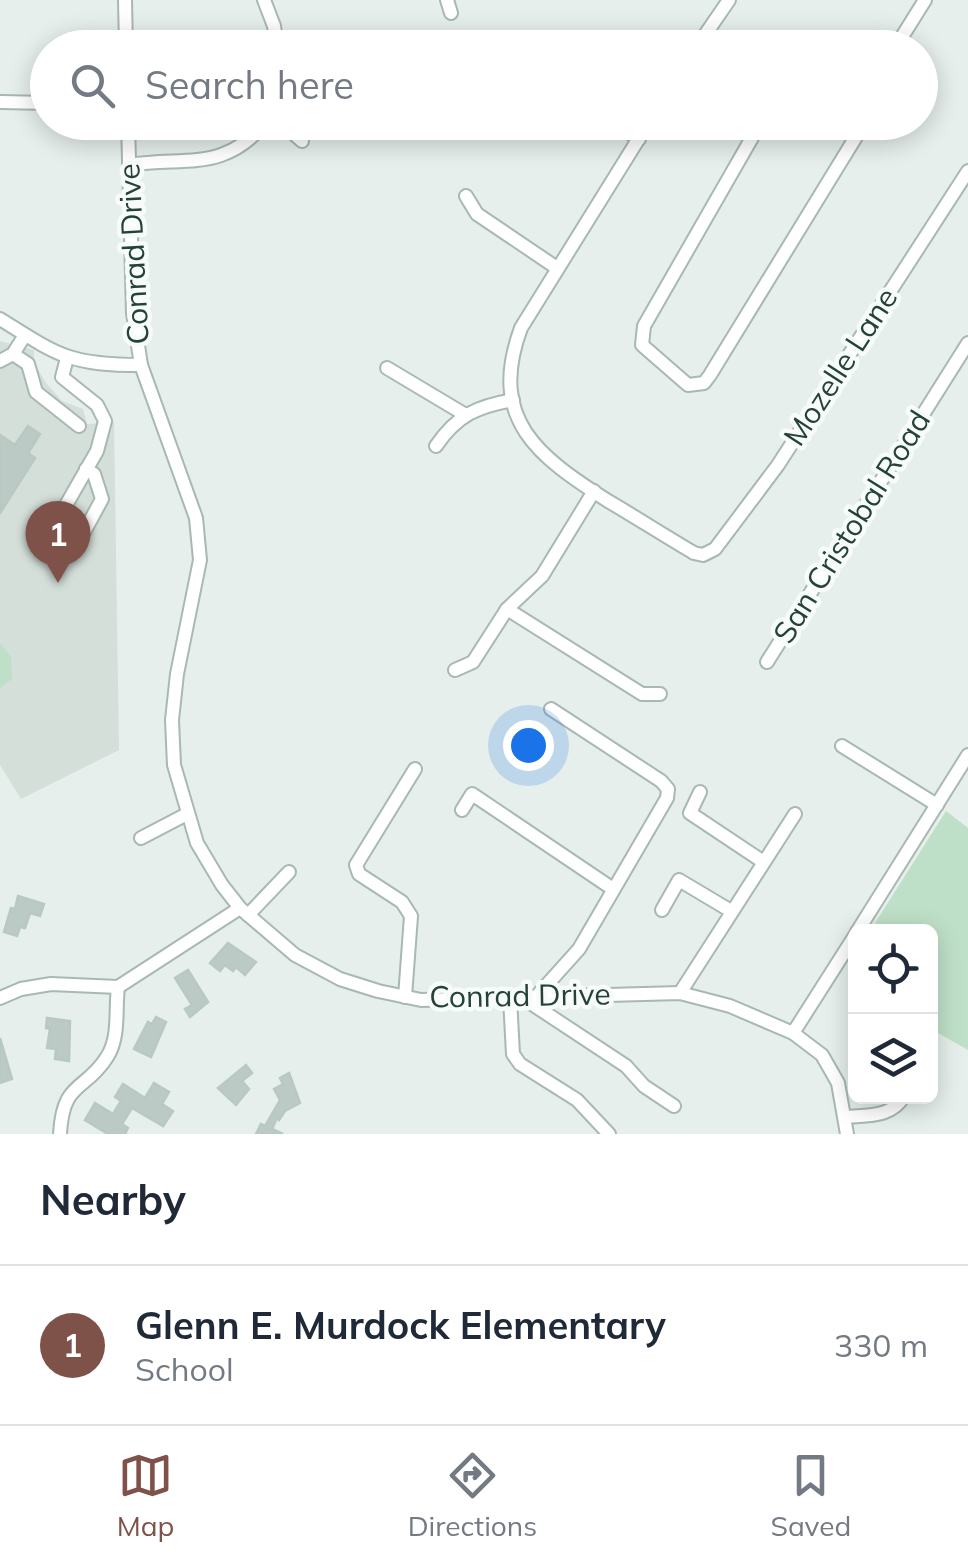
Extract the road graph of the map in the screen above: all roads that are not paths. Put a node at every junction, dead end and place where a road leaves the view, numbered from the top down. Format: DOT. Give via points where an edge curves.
graph roads {
  1 [pos="124,0"];
  2 [pos="264,0"];
  3 [pos="729,0"];
  4 [pos="925,0"];
  5 [pos="125,30"];
  6 [pos="275,30"];
  7 [pos="708,30"];
  8 [pos="907,30"];
  9 [pos="0,102"];
  10 [pos="30,103"];
  11 [pos="128,140"];
  12 [pos="250,140"];
  13 [pos="638,140"];
  14 [pos="752,140"];
  15 [pos="854,140"];
  16 [pos="128,165"];
  17 [pos="968,170"];
  18 [pos="466,196"];
  19 [pos="557,268"];
  20 [pos="0,319"];
  21 [pos="25,335"];
  22 [pos="968,342"];
  23 [pos="4,358"];
  24 [pos="67,358"];
  25 [pos="141,364"];
  26 [pos="386,368"];
  27 [pos="513,400"];
  28 [pos="464,414"];
  29 [pos="79,426"];
  30 [pos="436,446"];
  31 [pos="86,469"];
  32 [pos="594,492"];
  33 [pos="54,526"];
  34 [pos="83,534"];
  35 [pos="507,609"];
  36 [pos="767,662"];
  37 [pos="455,670"];
  38 [pos="660,694"];
  39 [pos="551,708"];
  40 [pos="842,746"];
  41 [pos="968,755"];
  42 [pos="415,768"];
  43 [pos="700,792"];
  44 [pos="937,805"];
  45 [pos="462,810"];
  46 [pos="187,814"];
  47 [pos="795,814"];
  48 [pos="141,838"];
  49 [pos="762,862"];
  50 [pos="289,872"];
  51 [pos="614,889"];
  52 [pos="662,910"];
  53 [pos="244,911"];
  54 [pos="731,911"];
  55 [pos="862,924"];
  56 [pos="848,946"];
  57 [pos="118,987"];
  58 [pos="680,993"];
  59 [pos="405,996"];
  60 [pos="0,998"];
  61 [pos="523,998"];
  62 [pos="793,1033"];
  63 [pos="899,1104"];
  64 [pos="674,1106"];
  65 [pos="846,1117"];
  66 [pos="60,1134"];
  67 [pos="609,1134"];
  68 [pos="847,1134"];
  1 -- 5 [label="street"];
  2 -- 6 [label="street"];
  3 -- 7 [label="street"];
  4 -- 8 [label="street"];
  9 -- 10 [label="street"];
  11 -- 16 [label="street, Conrad Drive"];
  12 -- 16 [label="street" via="221,157"];
  13 -- 19 [label="street"];
  14 -- 15 [label="street" via="644,326 642,345 688,385 704,383"];
  16 -- 25 [label="street, Conrad Drive"];
  17 -- 32 [label="street, Mozelle Lane" via="778,466 714,548 694,554"];
  18 -- 19 [label="street" via="477,214"];
  19 -- 27 [label="street" via="517,340"];
  20 -- 21 [label="street"];
  21 -- 23 [label="street"];
  21 -- 24 [label="street"];
  22 -- 36 [label="street, San Cristobal Road"];
  23 -- 29 [label="street" via="28,364 36,392"];
  24 -- 25 [label="street"];
  24 -- 31 [label="street" via="62,377 104,417"];
  25 -- 46 [label="street, Conrad Drive" via="196,518 198,580 172,720 174,765"];
  26 -- 28 [label="street"];
  27 -- 28 [label="street"];
  27 -- 32 [label="street" via="540,453"];
  28 -- 30 [label="street"];
  31 -- 33 [label="street"];
  31 -- 34 [label="street" via="102,500"];
  32 -- 35 [label="street" via="542,576"];
  35 -- 37 [label="street" via="473,662"];
  35 -- 38 [label="street" via="642,694"];
  39 -- 51 [label="street" via="668,790"];
  40 -- 44 [label="street"];
  41 -- 44 [label="street"];
  42 -- 59 [label="street" via="356,870 412,916"];
  43 -- 49 [label="street" via="690,813"];
  44 -- 55 [label="street"];
  45 -- 51 [label="street" via="472,794"];
  46 -- 48 [label="street"];
  46 -- 53 [label="street, Conrad Drive" via="197,843"];
  47 -- 49 [label="street"];
  49 -- 54 [label="street"];
  50 -- 53 [label="street"];
  51 -- 61 [label="street" via="579,948"];
  52 -- 54 [label="street" via="679,880"];
  53 -- 57 [label="street"];
  53 -- 59 [label="street, Conrad Drive" via="295,955 340,979"];
  54 -- 58 [label="street"];
  56 -- 62 [label="street"];
  57 -- 60 [label="street" via="52,984"];
  57 -- 66 [label="street" via="111,1050 66,1100"];
  58 -- 61 [label="street, Conrad Drive"];
  58 -- 62 [label="street, Conrad Drive"];
  59 -- 61 [label="street, Conrad Drive"];
  61 -- 64 [label="street"];
  61 -- 67 [label="street" via="513,1054 577,1100"];
  62 -- 65 [label="street, Conrad Drive" via="831,1068"];
  63 -- 65 [label="street" via="884,1114"];
  65 -- 68 [label="street, Conrad Drive"];
}
